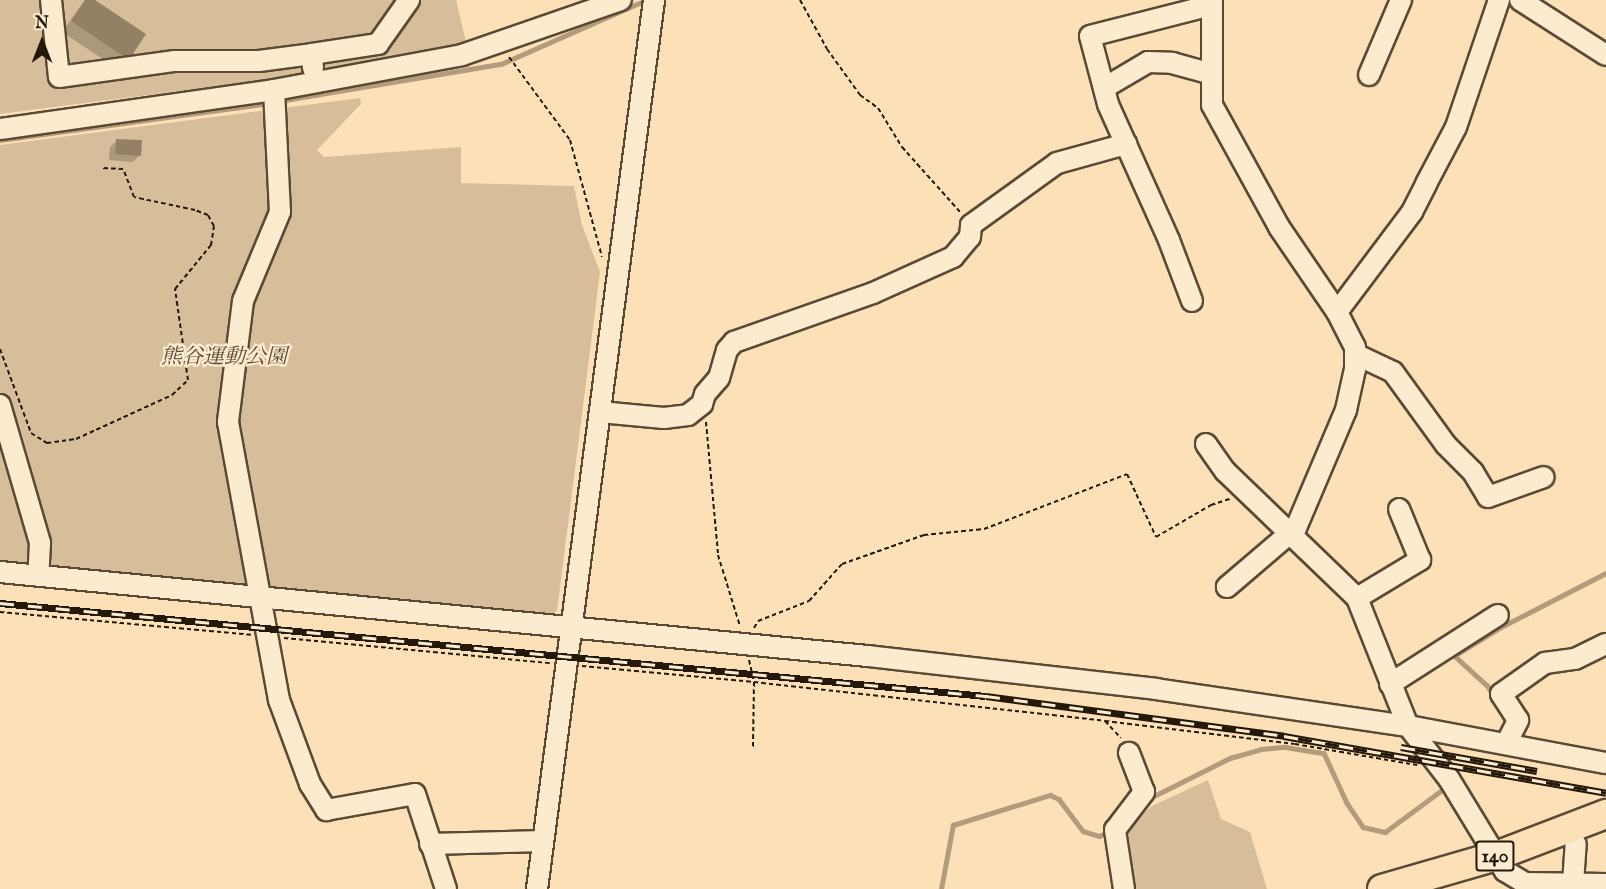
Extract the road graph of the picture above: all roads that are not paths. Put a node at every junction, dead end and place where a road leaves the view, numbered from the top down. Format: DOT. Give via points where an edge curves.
graph roads {
  1 [pos="51,0"];
  2 [pos="409,0"];
  3 [pos="621,0"];
  4 [pos="1401,0"];
  5 [pos="1499,0"];
  6 [pos="1520,0"];
  7 [pos="654,3"];
  8 [pos="1212,3"];
  9 [pos="312,54"];
  10 [pos="1606,55"];
  11 [pos="1212,74"];
  12 [pos="1369,75"];
  13 [pos="315,82"];
  14 [pos="1104,88"];
  15 [pos="275,98"];
  16 [pos="0,129"];
  17 [pos="1126,144"];
  18 [pos="1192,302"];
  19 [pos="1337,312"];
  20 [pos="1355,354"];
  21 [pos="0,405"];
  22 [pos="600,412"];
  23 [pos="1206,444"];
  24 [pos="1544,477"];
  25 [pos="1399,509"];
  26 [pos="1290,533"];
  27 [pos="0,572"];
  28 [pos="38,576"];
  29 [pos="1227,587"];
  30 [pos="257,595"];
  31 [pos="1357,598"];
  32 [pos="1498,615"];
  33 [pos="571,627"];
  34 [pos="1604,650"];
  35 [pos="1390,684"];
  36 [pos="1408,726"];
  37 [pos="1506,744"];
  38 [pos="1129,753"];
  39 [pos="1606,763"];
  40 [pos="1606,814"];
  41 [pos="1606,832"];
  42 [pos="543,841"];
  43 [pos="430,844"];
  44 [pos="1575,844"];
  45 [pos="1500,863"];
  46 [pos="1573,883"];
  47 [pos="1606,884"];
  48 [pos="446,889"];
  49 [pos="537,889"];
  50 [pos="1124,889"];
  51 [pos="1382,889"];
  52 [pos="1444,889"];
  1 -- 9 [label="street" via="59,77 175,61 259,61"];
  2 -- 9 [label="street" via="378,44"];
  3 -- 13 [label="street" via="462,55"];
  4 -- 12 [label="street"];
  5 -- 19 [label="street" via="1456,127 1412,212"];
  6 -- 10 [label="street"];
  7 -- 22 [label="street"];
  8 -- 11 [label="street"];
  8 -- 14 [label="street" via="1090,36"];
  9 -- 13 [label="street"];
  11 -- 14 [label="street" via="1172,63 1148,62"];
  11 -- 19 [label="street" via="1212,105 1280,227"];
  13 -- 15 [label="street"];
  14 -- 17 [label="street"];
  15 -- 16 [label="street"];
  15 -- 30 [label="street" via="280,212 243,301 228,422"];
  17 -- 18 [label="street"];
  17 -- 22 [label="street" via="1057,163 971,225 970,237 953,257 873,293 734,342 727,350 719,378 696,411 664,418"];
  19 -- 20 [label="street"];
  20 -- 24 [label="street" via="1393,372 1446,445 1473,472 1488,497"];
  20 -- 26 [label="street" via="1346,410 1296,528"];
  21 -- 28 [label="street" via="40,543"];
  22 -- 33 [label="street"];
  23 -- 26 [label="street" via="1225,471"];
  25 -- 31 [label="street" via="1420,560"];
  26 -- 29 [label="street"];
  26 -- 31 [label="street"];
  27 -- 28 [label="street"];
  28 -- 30 [label="street"];
  30 -- 33 [label="street"];
  30 -- 43 [label="street" via="279,700 310,784 326,810 415,794"];
  31 -- 35 [label="street"];
  32 -- 35 [label="street"];
  33 -- 36 [label="street" via="1156,689"];
  33 -- 42 [label="street"];
  34 -- 37 [label="street" via="1545,663 1501,694 1518,720"];
  35 -- 36 [label="street"];
  36 -- 37 [label="street"];
  36 -- 45 [label="street" via="1441,768"];
  37 -- 39 [label="street"];
  38 -- 50 [label="street" via="1144,792 1122,818 1114,838"];
  40 -- 45 [label="highway, 140"];
  41 -- 44 [label="highway, 140"];
  42 -- 43 [label="street"];
  42 -- 49 [label="street"];
  43 -- 48 [label="street"];
  44 -- 45 [label="highway, 140"];
  44 -- 46 [label="street"];
  45 -- 46 [label="street" via="1525,883"];
  45 -- 51 [label="highway, 140"];
  45 -- 52 [label="highway, 140"];
  46 -- 47 [label="street"];
}
